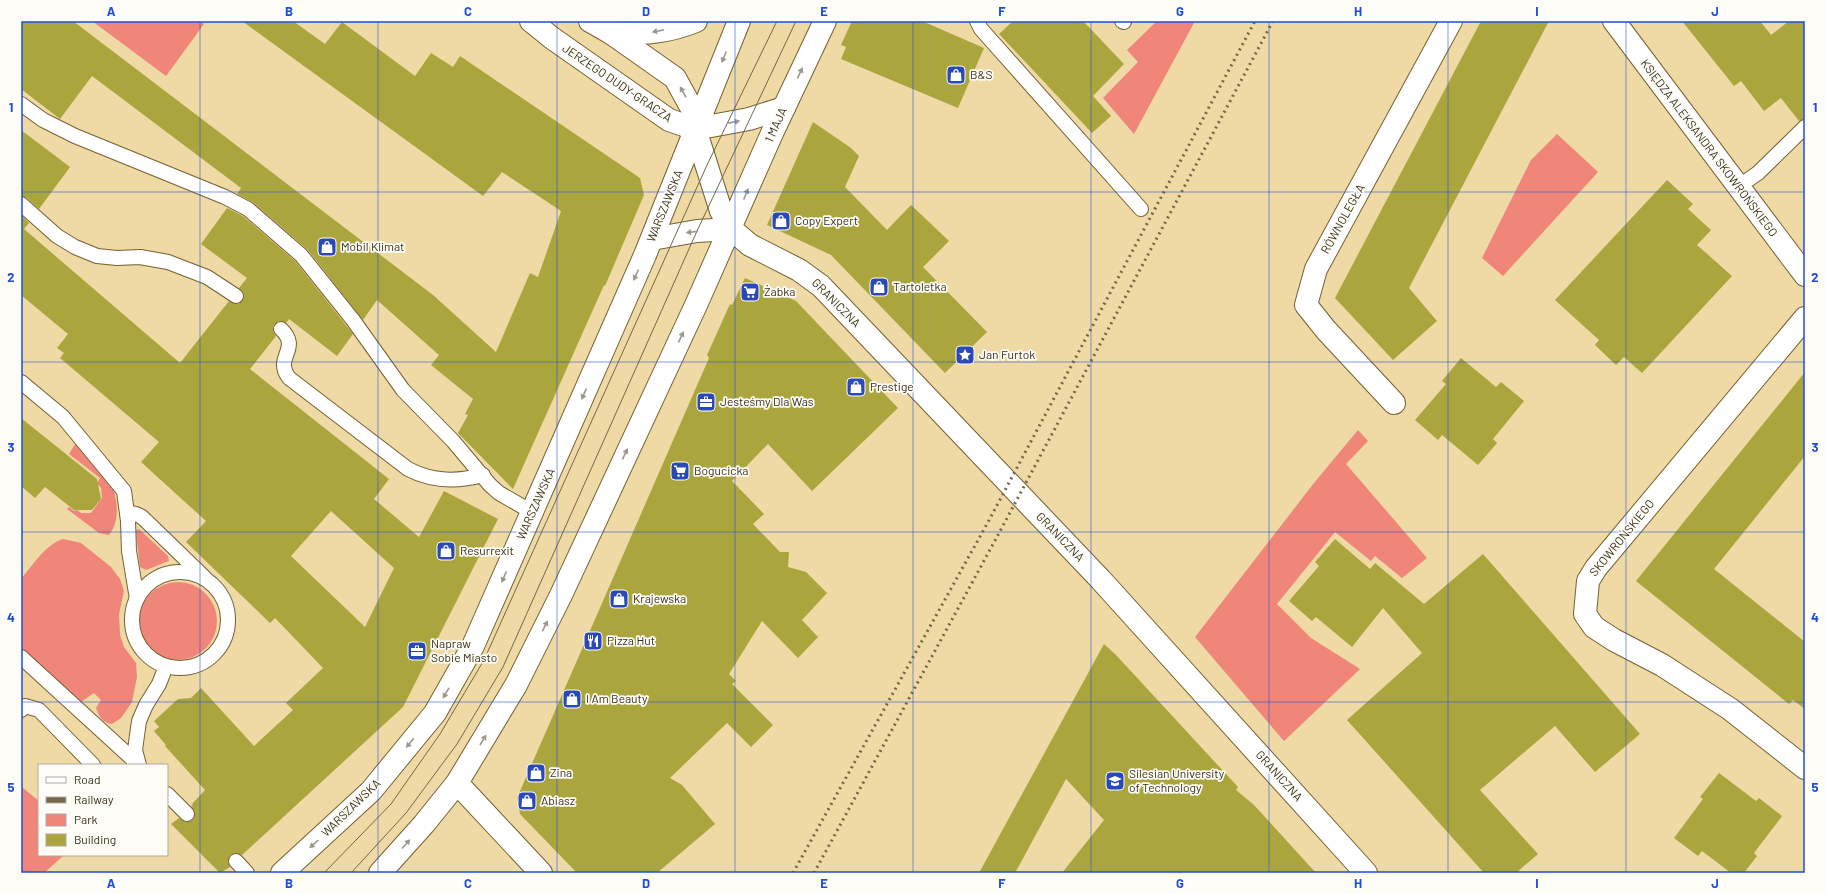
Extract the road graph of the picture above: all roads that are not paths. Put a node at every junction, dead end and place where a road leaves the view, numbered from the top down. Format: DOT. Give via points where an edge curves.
graph roads {
  1 [pos="531,21"];
  2 [pos="590,21"];
  3 [pos="696,21"];
  4 [pos="739,21"];
  5 [pos="825,21"];
  6 [pos="977,21"];
  7 [pos="1451,21"];
  8 [pos="1614,21"];
  9 [pos="611,33"];
  10 [pos="21,104"];
  11 [pos="784,108"];
  12 [pos="1805,127"];
  13 [pos="695,129"];
  14 [pos="1738,187"];
  15 [pos="21,204"];
  16 [pos="1141,209"];
  17 [pos="730,229"];
  18 [pos="652,239"];
  19 [pos="1805,275"];
  20 [pos="236,296"];
  21 [pos="1805,318"];
  22 [pos="281,329"];
  23 [pos="21,382"];
  24 [pos="1394,403"];
  25 [pos="483,475"];
  26 [pos="127,512"];
  27 [pos="532,512"];
  28 [pos="206,580"];
  29 [pos="137,599"];
  30 [pos="21,657"];
  31 [pos="166,666"];
  32 [pos="21,710"];
  33 [pos="93,764"];
  34 [pos="137,764"];
  35 [pos="138,764"];
  36 [pos="1805,768"];
  37 [pos="457,783"];
  38 [pos="168,795"];
  39 [pos="187,814"];
  40 [pos="236,861"];
  41 [pos="247,873"];
  42 [pos="282,873"];
  43 [pos="380,873"];
  44 [pos="541,873"];
  45 [pos="1366,873"];
  1 -- 13 [label="street, JERZEGO DUDY-GRACZA" via="669,120"];
  2 -- 9 [label="street, JERZEGO DUDY-GRACZA"];
  3 -- 9 [label="street, one-way" via="682,27 644,34"];
  4 -- 13 [label="street, one-way"];
  11 -- 5 [label="street, 1 MAJA, one-way"];
  6 -- 16 [label="lane" via="986,35"];
  7 -- 24 [label="street, RÓWNOLEGŁA" via="1316,269 1306,305"];
  8 -- 14 [label="street, KSIĘDZA ALEKSANDRA SKOWROŃSKIEGO"];
  13 -- 9 [label="street, JERZEGO DUDY-GRACZA, one-way" via="692,109 675,78"];
  10 -- 25 [label="lane" via="43,120 75,136 225,196 248,209 301,254 403,390"];
  13 -- 11 [label="street, one-way" via="749,119"];
  17 -- 11 [label="street, 1 MAJA, one-way"];
  12 -- 14 [label="lane" via="1758,173"];
  13 -- 17 [label="street" via="721,211"];
  13 -- 18 [label="street, WARSZAWSKA"];
  14 -- 19 [label="street, KSIĘDZA ALEKSANDRA SKOWROŃSKIEGO"];
  15 -- 20 [label="lane" via="57,236 75,248 97,256 140,257 168,262 207,277"];
  17 -- 18 [label="street, one-way" via="690,232"];
  37 -- 17 [label="street, one-way" via="516,685 561,595"];
  17 -- 45 [label="street, GRANICZNA" via="750,245 799,270 821,286 1101,580"];
  18 -- 27 [label="street, WARSZAWSKA, one-way"];
  21 -- 36 [label="street, SKOWROŃSKIEGO" via="1596,568 1588,581 1585,614 1594,626 1614,640 1662,665 1730,709"];
  22 -- 25 [label="lane" via="288,336 290,344 284,366 289,378 408,469 421,475 450,480"];
  23 -- 26 [label="lane" via="63,417 82,438 124,490"];
  25 -- 27 [label="lane" via="499,493"];
  26 -- 28 [label="lane" via="142,517"];
  26 -- 29 [label="lane" via="129,551"];
  27 -- 42 [label="street, WARSZAWSKA, one-way" via="474,646 435,713 371,792"];
  28 -- 29 [label="lane" via="192,574 176,572 160,576 146,586"];
  28 -- 31 [label="lane" via="218,590 225,604 228,619 226,634 220,648 196,666"];
  29 -- 31 [label="lane" via="132,615 135,636 140,647 151,659"];
  30 -- 34 [label="lane"];
  31 -- 35 [label="lane" via="139,721 135,750"];
  32 -- 33 [label="lane" via="25,706 39,710"];
  43 -- 37 [label="street, one-way"];
  37 -- 44 [label="street"];
  38 -- 39 [label="lane"];
  40 -- 41 [label="lane"];
}
